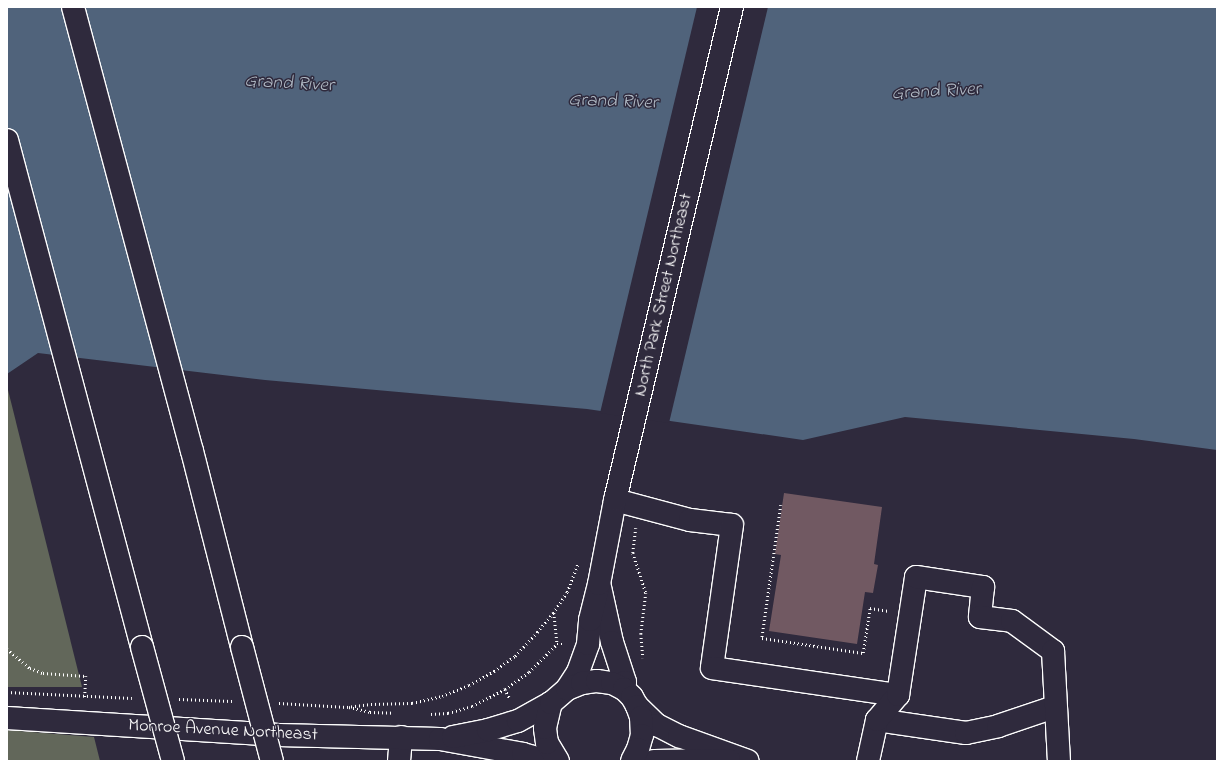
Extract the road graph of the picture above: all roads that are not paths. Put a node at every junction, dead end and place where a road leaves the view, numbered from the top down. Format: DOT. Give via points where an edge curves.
graph roads {
  1 [pos="73,7"];
  2 [pos="732,7"];
  3 [pos="7,140"];
  4 [pos="615,500"];
  5 [pos="599,584"];
  6 [pos="898,695"];
  7 [pos="559,696"];
  8 [pos="630,698"];
  9 [pos="1054,707"];
  10 [pos="7,718"];
  11 [pos="877,720"];
  12 [pos="401,737"];
  13 [pos="440,739"];
  14 [pos="746,760"];
  15 [pos="173,761"];
  16 [pos="272,761"];
  17 [pos="399,761"];
  18 [pos="548,761"];
  19 [pos="558,761"];
  20 [pos="632,761"];
  21 [pos="654,761"];
  22 [pos="868,761"];
  23 [pos="1059,761"];
  1 -- 16 [label="main road, bridge"];
  2 -- 4 [label="main road, North Park Street Northeast"];
  3 -- 15 [label="main road, bridge"];
  4 -- 5 [label="main road, North Park Street Northeast"];
  4 -- 6 [label="main road" via="690,520 732,526 712,668"];
  5 -- 7 [label="main road, North Park Street Northeast" via="590,620 588,644 578,672"];
  5 -- 8 [label="main road, North Park Street Northeast" via="612,642"];
  6 -- 9 [label="main road" via="916,577 983,587 980,617 1012,622 1053,651"];
  6 -- 11 [label="main road"];
  7 -- 8 [label="main road, Monroe Avenue Northeast" via="582,683 597,681 612,683"];
  7 -- 13 [label="main road, Monroe Avenue Northeast" via="518,721 488,730"];
  7 -- 19 [label="main road" via="545,728 547,743"];
  8 -- 14 [label="main road" via="657,725 679,736"];
  8 -- 20 [label="main road, North Park Street Northeast" via="641,717 642,735"];
  9 -- 11 [label="main road" via="998,726 966,733"];
  9 -- 23 [label="main road"];
  10 -- 12 [label="main road, Monroe Avenue Northeast" via="278,735"];
  11 -- 22 [label="main road"];
  12 -- 13 [label="main road, Monroe Avenue Northeast"];
  12 -- 17 [label="main road"];
  13 -- 18 [label="main road, Monroe Avenue Northeast"];
  14 -- 21 [label="main road"];
}
